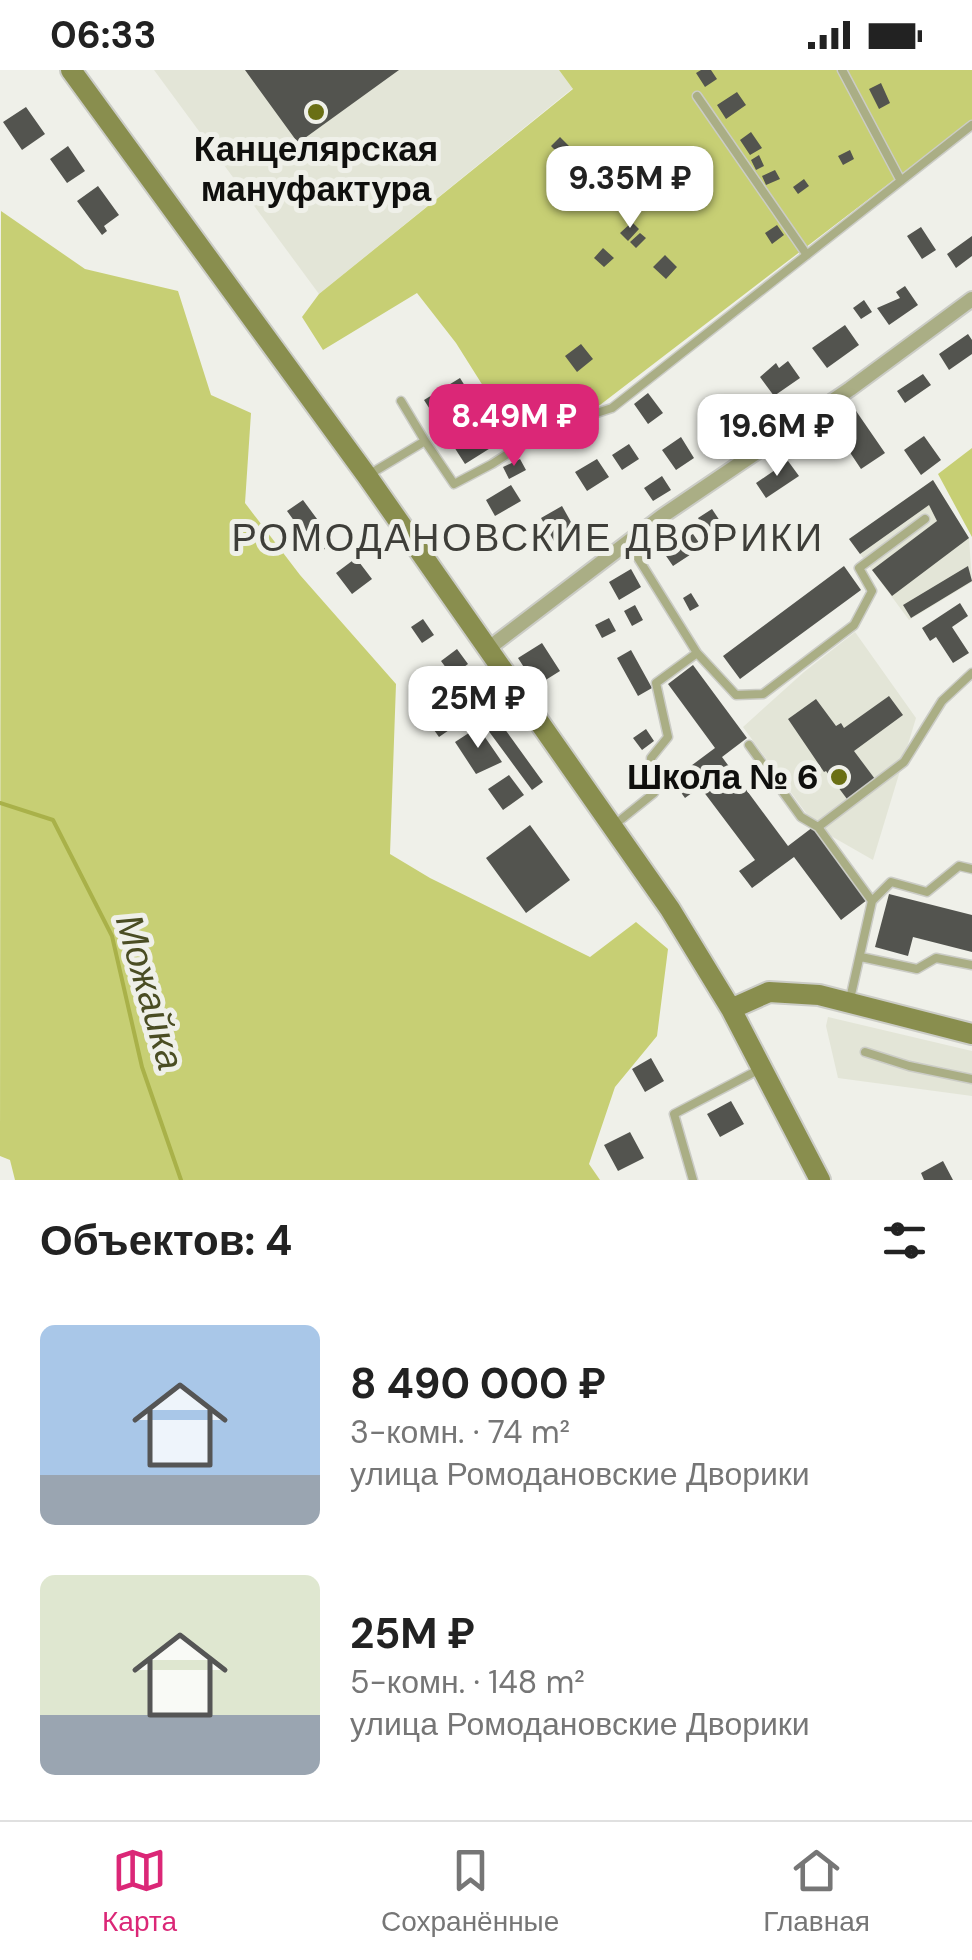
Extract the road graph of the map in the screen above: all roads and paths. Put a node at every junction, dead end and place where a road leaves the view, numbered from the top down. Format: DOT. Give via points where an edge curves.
graph roads {
  1 [pos="71,70"];
  2 [pos="842,70"];
  3 [pos="698,96"];
  4 [pos="972,124"];
  5 [pos="901,181"];
  6 [pos="807,255"];
  7 [pos="972,299"];
  8 [pos="401,401"];
  9 [pos="426,441"];
  10 [pos="367,476"];
  11 [pos="925,519"];
  12 [pos="628,542"];
  13 [pos="489,648"];
  14 [pos="698,654"];
  15 [pos="972,673"];
  16 [pos="749,744"];
  17 [pos="613,826"];
  18 [pos="818,827"];
  19 [pos="972,870"];
  20 [pos="872,901"];
  21 [pos="861,957"];
  22 [pos="972,965"];
  23 [pos="848,1003"];
  24 [pos="732,1009"];
  25 [pos="972,1034"];
  26 [pos="866,1052"];
  27 [pos="762,1068"];
  28 [pos="972,1079"];
  29 [pos="693,1180"];
  30 [pos="820,1180"];
  1 -- 10 [label="street"];
  2 -- 5 [label="lane"];
  3 -- 6 [label="lane"];
  4 -- 5 [label="lane"];
  5 -- 6 [label="lane"];
  6 -- 9 [label="lane" via="612,408 546,429 454,484"];
  7 -- 12 [label="street"];
  8 -- 9 [label="lane"];
  9 -- 10 [label="lane"];
  10 -- 13 [label="street"];
  11 -- 14 [label="lane" via="859,568 872,591 854,625 763,694 736,695"];
  12 -- 13 [label="street"];
  12 -- 14 [label="lane"];
  13 -- 17 [label="street"];
  14 -- 17 [label="lane" via="656,683 668,737 651,758 654,793"];
  15 -- 18 [label="lane" via="942,701 904,762"];
  16 -- 18 [label="lane" via="801,817"];
  17 -- 24 [label="street"];
  18 -- 20 [label="lane"];
  19 -- 20 [label="lane" via="959,866 927,892 892,882"];
  20 -- 21 [label="lane"];
  21 -- 22 [label="lane" via="918,970 936,958"];
  21 -- 23 [label="lane"];
  23 -- 24 [label="street" via="769,992"];
  23 -- 25 [label="street"];
  24 -- 27 [label="street"];
  26 -- 28 [label="lane"];
  27 -- 29 [label="lane" via="674,1114"];
  27 -- 30 [label="street"];
}
